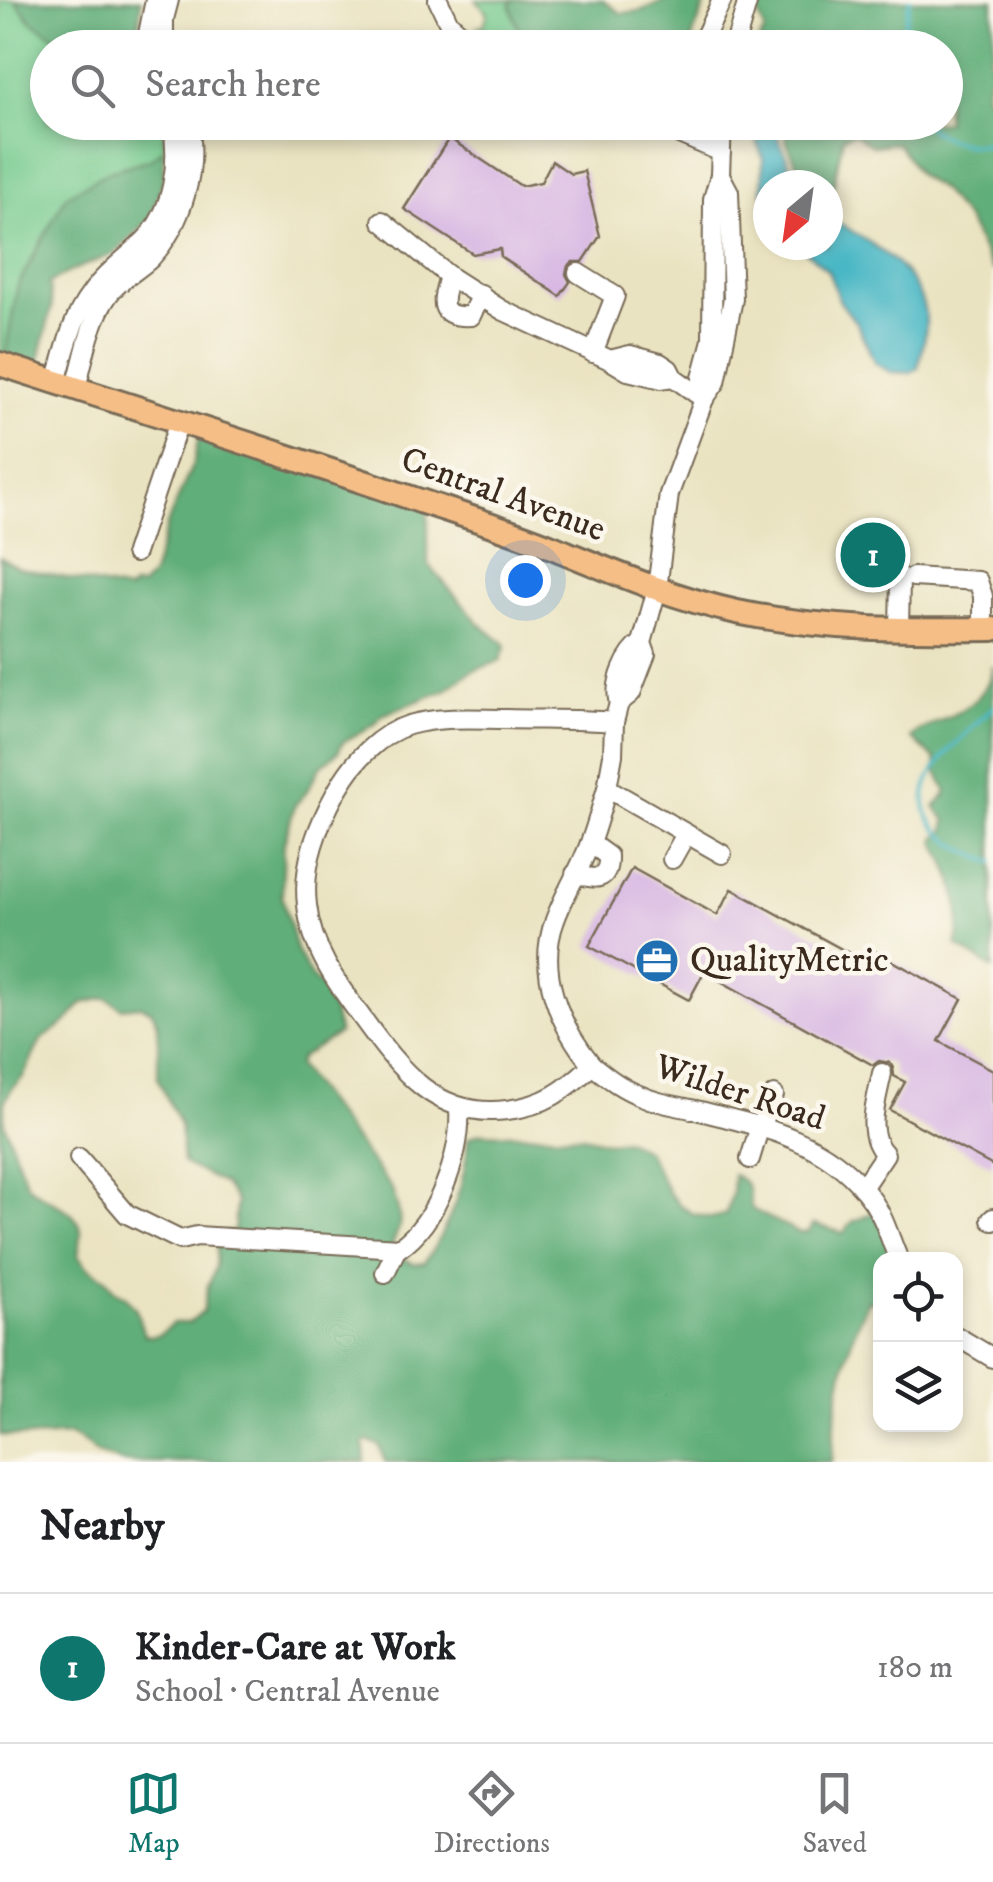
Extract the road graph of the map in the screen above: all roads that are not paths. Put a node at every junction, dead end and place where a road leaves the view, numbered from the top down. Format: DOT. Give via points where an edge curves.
graph roads {
  1 [pos="154,0"];
  2 [pos="169,0"];
  3 [pos="438,0"];
  4 [pos="722,0"];
  5 [pos="748,0"];
  6 [pos="149,30"];
  7 [pos="164,30"];
  8 [pos="457,30"];
  9 [pos="708,30"];
  10 [pos="739,30"];
  11 [pos="174,140"];
  12 [pos="189,140"];
  13 [pos="692,140"];
  14 [pos="721,140"];
  15 [pos="720,152"];
  16 [pos="382,221"];
  17 [pos="578,273"];
  18 [pos="449,276"];
  19 [pos="481,294"];
  20 [pos="87,317"];
  21 [pos="602,356"];
  22 [pos="0,364"];
  23 [pos="608,380"];
  24 [pos="66,385"];
  25 [pos="704,399"];
  26 [pos="179,422"];
  27 [pos="135,553"];
  28 [pos="657,589"];
  29 [pos="899,630"];
  30 [pos="988,630"];
  31 [pos="614,722"];
  32 [pos="606,788"];
  33 [pos="686,834"];
  34 [pos="590,843"];
  35 [pos="722,854"];
  36 [pos="672,860"];
  37 [pos="575,874"];
  38 [pos="592,1065"];
  39 [pos="882,1073"];
  40 [pos="774,1095"];
  41 [pos="460,1108"];
  42 [pos="760,1126"];
  43 [pos="78,1158"];
  44 [pos="750,1160"];
  45 [pos="862,1188"];
  46 [pos="397,1248"];
  47 [pos="896,1252"];
  48 [pos="385,1273"];
  49 [pos="963,1340"];
  50 [pos="993,1358"];
  1 -- 6 [label="lane"];
  2 -- 7 [label="lane"];
  3 -- 8 [label="lane"];
  4 -- 9 [label="lane"];
  5 -- 10 [label="lane"];
  11 -- 20 [label="lane" via="176,166 158,224 91,292"];
  12 -- 20 [label="lane" via="178,216 151,258"];
  13 -- 15 [label="lane"];
  14 -- 15 [label="lane"];
  15 -- 25 [label="lane" via="712,199 719,341 702,378"];
  16 -- 18 [label="lane"];
  17 -- 21 [label="lane" via="615,296"];
  18 -- 19 [label="lane"];
  18 -- 19 [label="lane" via="442,304 451,314 472,316"];
  19 -- 21 [label="lane" via="570,352"];
  20 -- 24 [label="lane"];
  21 -- 23 [label="lane"];
  21 -- 25 [label="lane" via="649,360"];
  22 -- 24 [label="main road, Central Avenue"];
  24 -- 26 [label="main road, Central Avenue"];
  25 -- 28 [label="lane" via="669,494"];
  26 -- 27 [label="lane"];
  26 -- 28 [label="main road, Central Avenue" via="533,540"];
  28 -- 29 [label="main road, Central Avenue" via="801,623"];
  28 -- 31 [label="lane" via="642,644 632,650 616,690"];
  29 -- 30 [label="main road, Central Avenue"];
  29 -- 30 [label="lane" via="907,577 978,582"];
  31 -- 32 [label="lane"];
  31 -- 41 [label="lane" via="439,719 408,725 359,759 321,821 307,876 317,946 388,1053 418,1084"];
  32 -- 33 [label="lane"];
  32 -- 34 [label="lane"];
  33 -- 35 [label="lane"];
  33 -- 36 [label="lane"];
  34 -- 37 [label="lane"];
  34 -- 37 [label="lane" via="608,856 608,868 591,879"];
  37 -- 38 [label="lane" via="552,925 548,966 560,1016"];
  38 -- 41 [label="lane" via="534,1106"];
  38 -- 42 [label="lane, Wilder Road" via="645,1098"];
  39 -- 45 [label="lane" via="873,1125 884,1154"];
  40 -- 42 [label="lane"];
  41 -- 46 [label="lane" via="457,1147 438,1198 412,1240"];
  42 -- 44 [label="lane"];
  42 -- 45 [label="lane, Wilder Road" via="808,1144"];
  43 -- 46 [label="lane" via="127,1214 180,1240"];
  45 -- 47 [label="lane, Wilder Road"];
  46 -- 48 [label="lane"];
  49 -- 50 [label="lane"];
}
